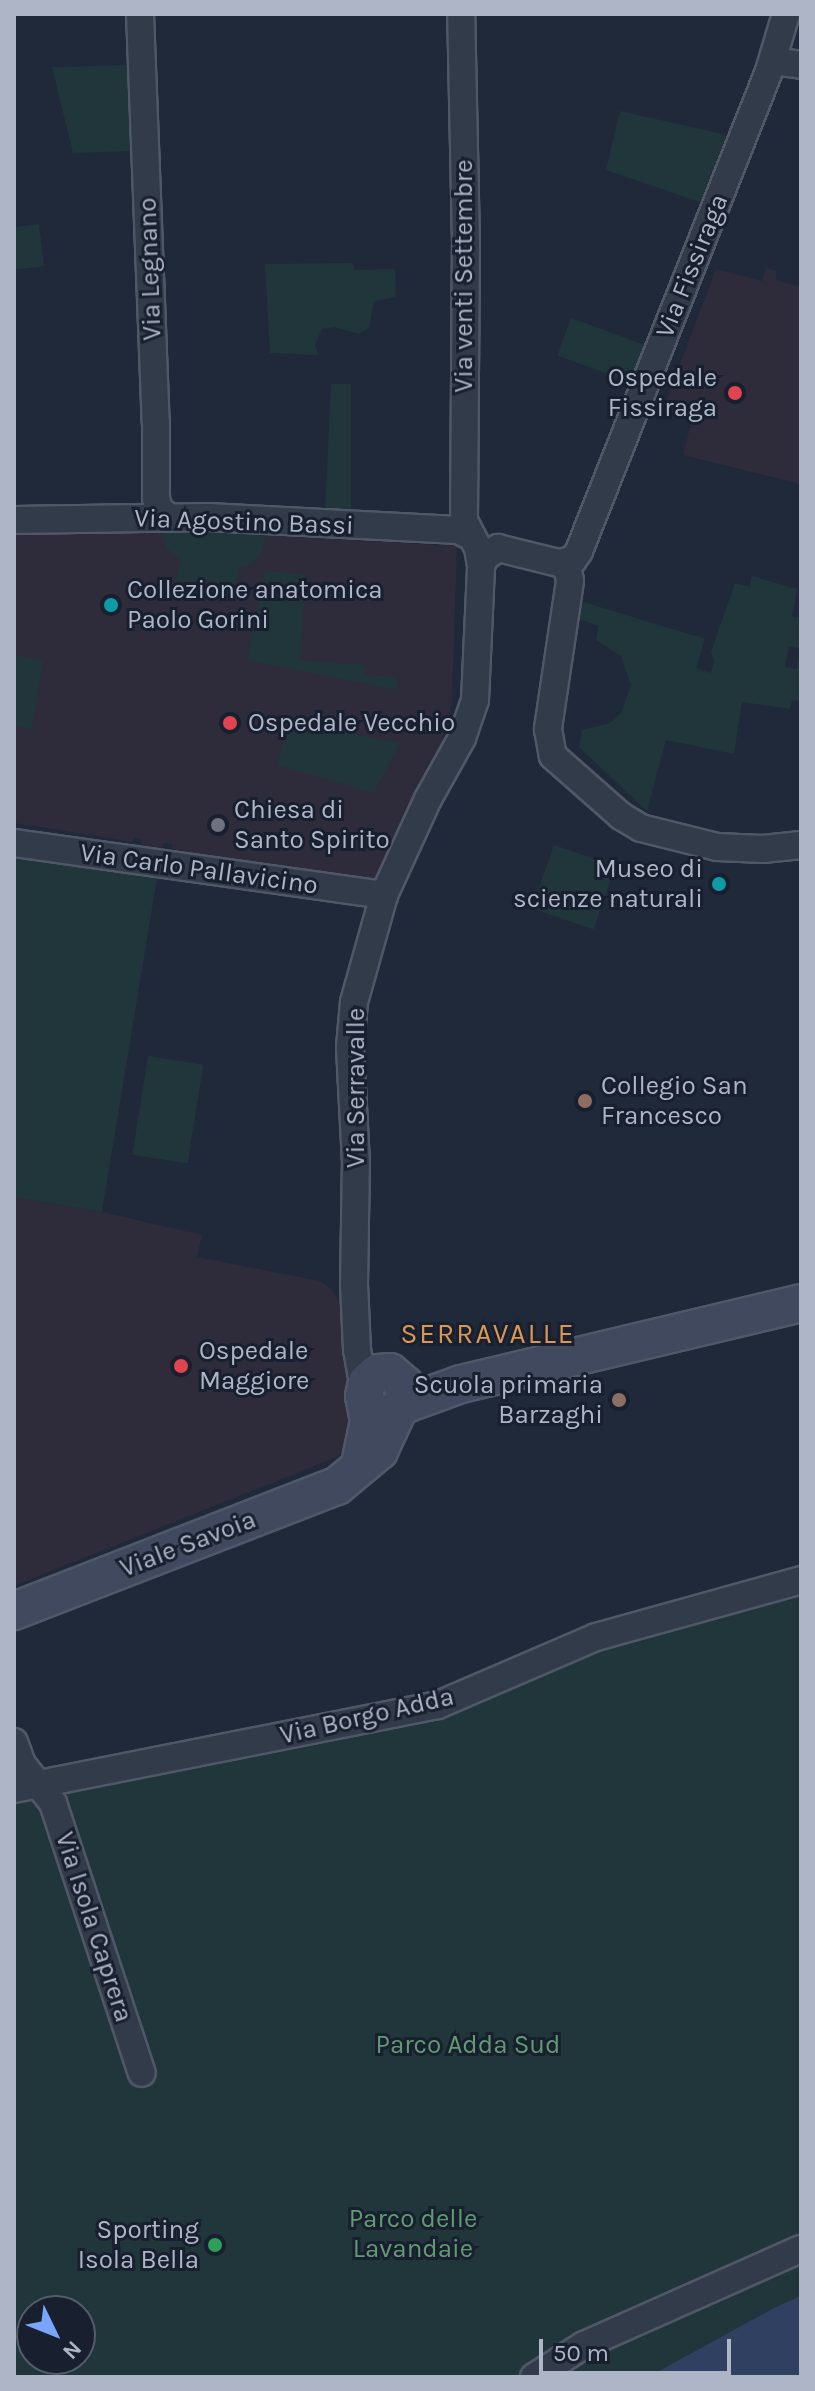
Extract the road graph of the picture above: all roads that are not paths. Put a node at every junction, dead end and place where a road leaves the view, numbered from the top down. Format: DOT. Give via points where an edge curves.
graph roads {
  1 [pos="140,14"];
  2 [pos="786,14"];
  3 [pos="458,15"];
  4 [pos="773,61"];
  5 [pos="801,65"];
  6 [pos="171,518"];
  7 [pos="14,520"];
  8 [pos="472,537"];
  9 [pos="570,561"];
  10 [pos="481,566"];
  11 [pos="14,843"];
  12 [pos="801,845"];
  13 [pos="384,895"];
  14 [pos="801,1303"];
  15 [pos="387,1393"];
  16 [pos="801,1580"];
  17 [pos="14,1611"];
  18 [pos="14,1742"];
  19 [pos="26,1786"];
  20 [pos="142,2073"];
  21 [pos="801,2249"];
  22 [pos="534,2377"];
  1 -- 6 [label="street, Via Legnano" via="156,498 159,510"];
  2 -- 4 [label="street, Via Fissiraga"];
  3 -- 8 [label="street, Via venti Settembre" via="466,244 464,520"];
  4 -- 5 [label="street"];
  4 -- 9 [label="street, Via Fissiraga"];
  6 -- 7 [label="street, Via Agostino Bassi"];
  6 -- 8 [label="street, Via Agostino Bassi" via="458,530"];
  8 -- 10 [label="street, Via venti Settembre"];
  9 -- 10 [label="street" via="498,548"];
  9 -- 12 [label="street" via="548,729 549,745 564,768 641,828 741,849"];
  10 -- 13 [label="street, Via Serravalle" via="475,700 462,738"];
  11 -- 13 [label="street, Via Carlo Pallavicino"];
  13 -- 15 [label="street, Via Serravalle" via="351,1029 356,1317"];
  14 -- 15 [label="street" via="461,1384"];
  15 -- 17 [label="street, Viale Savoia" via="379,1451 337,1486"];
  16 -- 19 [label="street, Via Borgo Adda" via="596,1637 438,1705"];
  18 -- 19 [label="street, Via Isola Caprera"];
  19 -- 20 [label="street, Via Isola Caprera" via="53,1803"];
  21 -- 22 [label="street" via="584,2345"];
}
